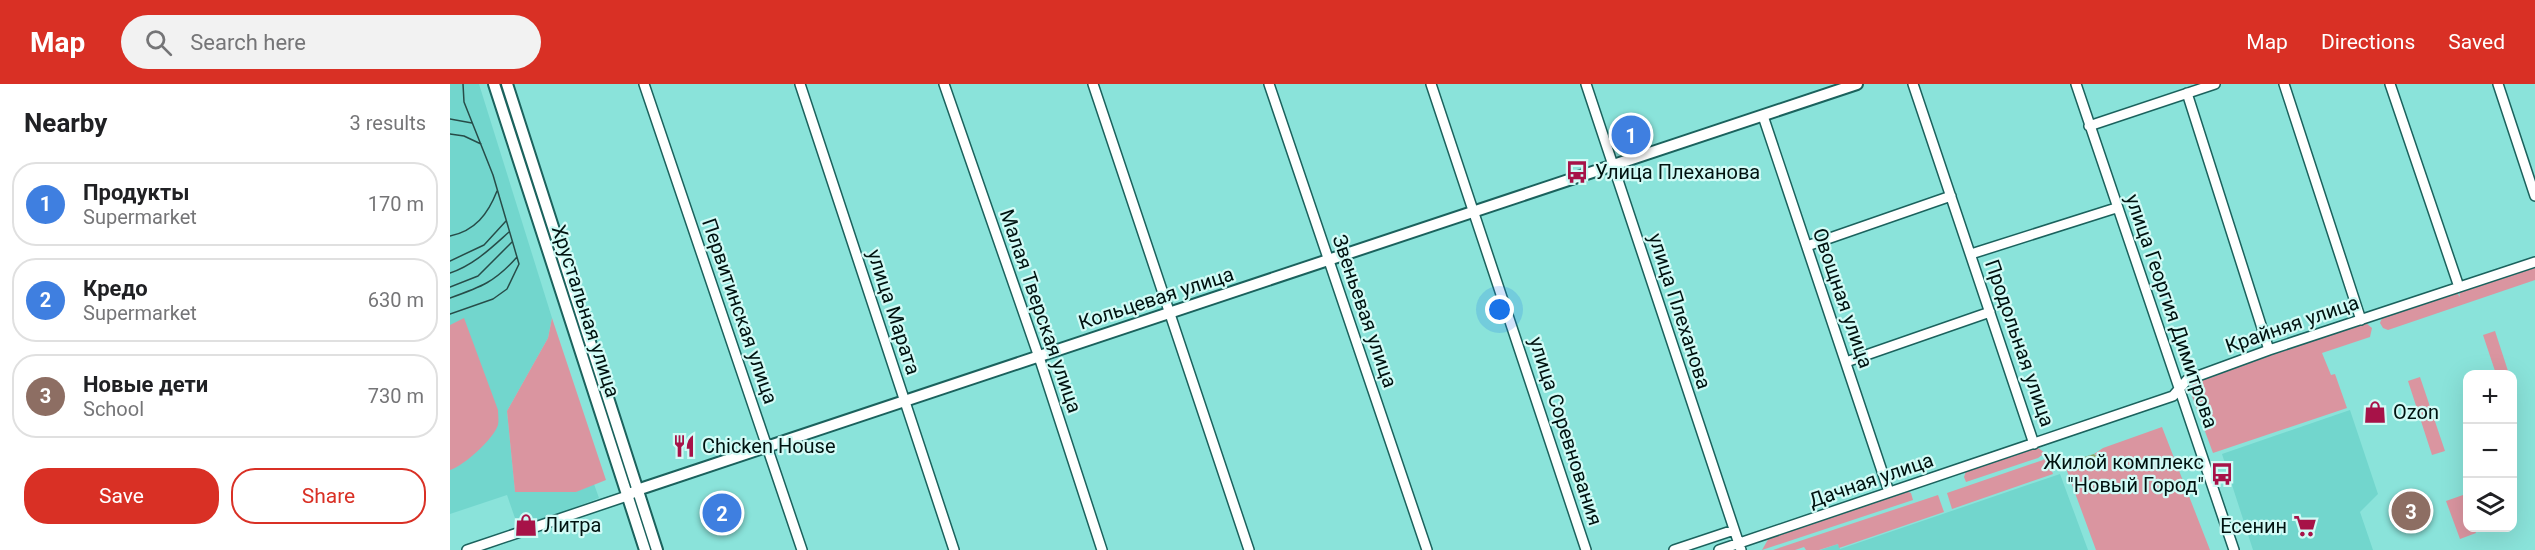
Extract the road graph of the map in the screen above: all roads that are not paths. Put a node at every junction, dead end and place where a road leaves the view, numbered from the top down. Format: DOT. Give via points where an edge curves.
graph roads {
  1 [pos="494,84"];
  2 [pos="507,84"];
  3 [pos="644,84"];
  4 [pos="800,84"];
  5 [pos="944,84"];
  6 [pos="1093,84"];
  7 [pos="1269,84"];
  8 [pos="1431,84"];
  9 [pos="1586,84"];
  10 [pos="1857,84"];
  11 [pos="1913,84"];
  12 [pos="2076,84"];
  13 [pos="2215,84"];
  14 [pos="2284,84"];
  15 [pos="2390,84"];
  16 [pos="2498,84"];
  17 [pos="1834,88"];
  18 [pos="2187,93"];
  19 [pos="1763,116"];
  20 [pos="2090,126"];
  21 [pos="1613,166"];
  22 [pos="1951,196"];
  23 [pos="2535,196"];
  24 [pos="2116,208"];
  25 [pos="1473,212"];
  26 [pos="1807,246"];
  27 [pos="1971,254"];
  28 [pos="1328,260"];
  29 [pos="2535,262"];
  30 [pos="2459,287"];
  31 [pos="1990,312"];
  32 [pos="1170,314"];
  33 [pos="2361,320"];
  34 [pos="2269,350"];
  35 [pos="1039,356"];
  36 [pos="1846,362"];
  37 [pos="2180,387"];
  38 [pos="904,401"];
  39 [pos="2034,444"];
  40 [pos="767,447"];
  41 [pos="1889,492"];
  42 [pos="632,493"];
  43 [pos="1734,530"];
  44 [pos="1739,547"];
  45 [pos="467,550"];
  46 [pos="645,550"];
  47 [pos="657,550"];
  48 [pos="802,550"];
  49 [pos="954,550"];
  50 [pos="1102,550"];
  51 [pos="1249,550"];
  52 [pos="1427,550"];
  53 [pos="1587,550"];
  54 [pos="1674,550"];
  55 [pos="1719,550"];
  56 [pos="2234,550"];
  1 -- 42 [label="main road, Хрустальная улица"];
  2 -- 42 [label="main road, Хрустальная улица"];
  3 -- 40 [label="street, Первитинская улица"];
  4 -- 38 [label="street, улица Марата"];
  5 -- 35 [label="street, Малая Тверская улица"];
  6 -- 32 [label="street"];
  7 -- 28 [label="street, Звеньевая улица"];
  8 -- 25 [label="street, улица Соревнования"];
  9 -- 21 [label="street, улица Плеханова"];
  10 -- 17 [label="main road, Кольцевая улица"];
  11 -- 22 [label="street, Продольная улица"];
  12 -- 20 [label="street, улица Георгия Димитрова"];
  13 -- 18 [label="street"];
  14 -- 33 [label="street"];
  15 -- 30 [label="street"];
  16 -- 23 [label="street"];
  17 -- 19 [label="main road, Кольцевая улица"];
  18 -- 20 [label="street"];
  18 -- 34 [label="street"];
  19 -- 21 [label="main road, Кольцевая улица"];
  19 -- 26 [label="street, Овощная улица"];
  20 -- 24 [label="street, улица Георгия Димитрова"];
  21 -- 25 [label="main road, Кольцевая улица"];
  21 -- 43 [label="street, улица Плеханова"];
  22 -- 26 [label="street"];
  22 -- 27 [label="street, Продольная улица"];
  24 -- 27 [label="street, Продольная улица"];
  24 -- 37 [label="street, улица Георгия Димитрова"];
  25 -- 28 [label="main road, Кольцевая улица"];
  25 -- 53 [label="street, улица Соревнования"];
  26 -- 36 [label="street, Овощная улица"];
  27 -- 31 [label="street, Продольная улица"];
  28 -- 32 [label="main road, Кольцевая улица"];
  28 -- 52 [label="street, Звеньевая улица"];
  29 -- 30 [label="street, Крайняя улица"];
  30 -- 33 [label="street, Крайняя улица"];
  31 -- 36 [label="street"];
  31 -- 39 [label="street, Продольная улица"];
  32 -- 35 [label="main road, Кольцевая улица"];
  32 -- 51 [label="street"];
  33 -- 34 [label="street, Крайняя улица"];
  34 -- 37 [label="street, Крайняя улица" via="2187,380"];
  35 -- 38 [label="main road, Кольцевая улица"];
  35 -- 50 [label="street, Малая Тверская улица"];
  36 -- 41 [label="street, Овощная улица"];
  37 -- 39 [label="street, Крайняя улица" via="2173,396"];
  37 -- 56 [label="street, улица Георгия Димитрова"];
  38 -- 40 [label="main road, Кольцевая улица"];
  38 -- 49 [label="street, улица Марата"];
  39 -- 41 [label="street, Дачная улица"];
  40 -- 42 [label="main road, Кольцевая улица"];
  40 -- 48 [label="street, Первитинская улица"];
  41 -- 44 [label="street, Дачная улица"];
  42 -- 45 [label="street, Кольцевая улица"];
  42 -- 46 [label="main road, Хрустальная улица"];
  42 -- 47 [label="main road, Хрустальная улица"];
  43 -- 44 [label="street, улица Плеханова"];
  43 -- 54 [label="street"];
  44 -- 55 [label="street, Дачная улица"];
}
